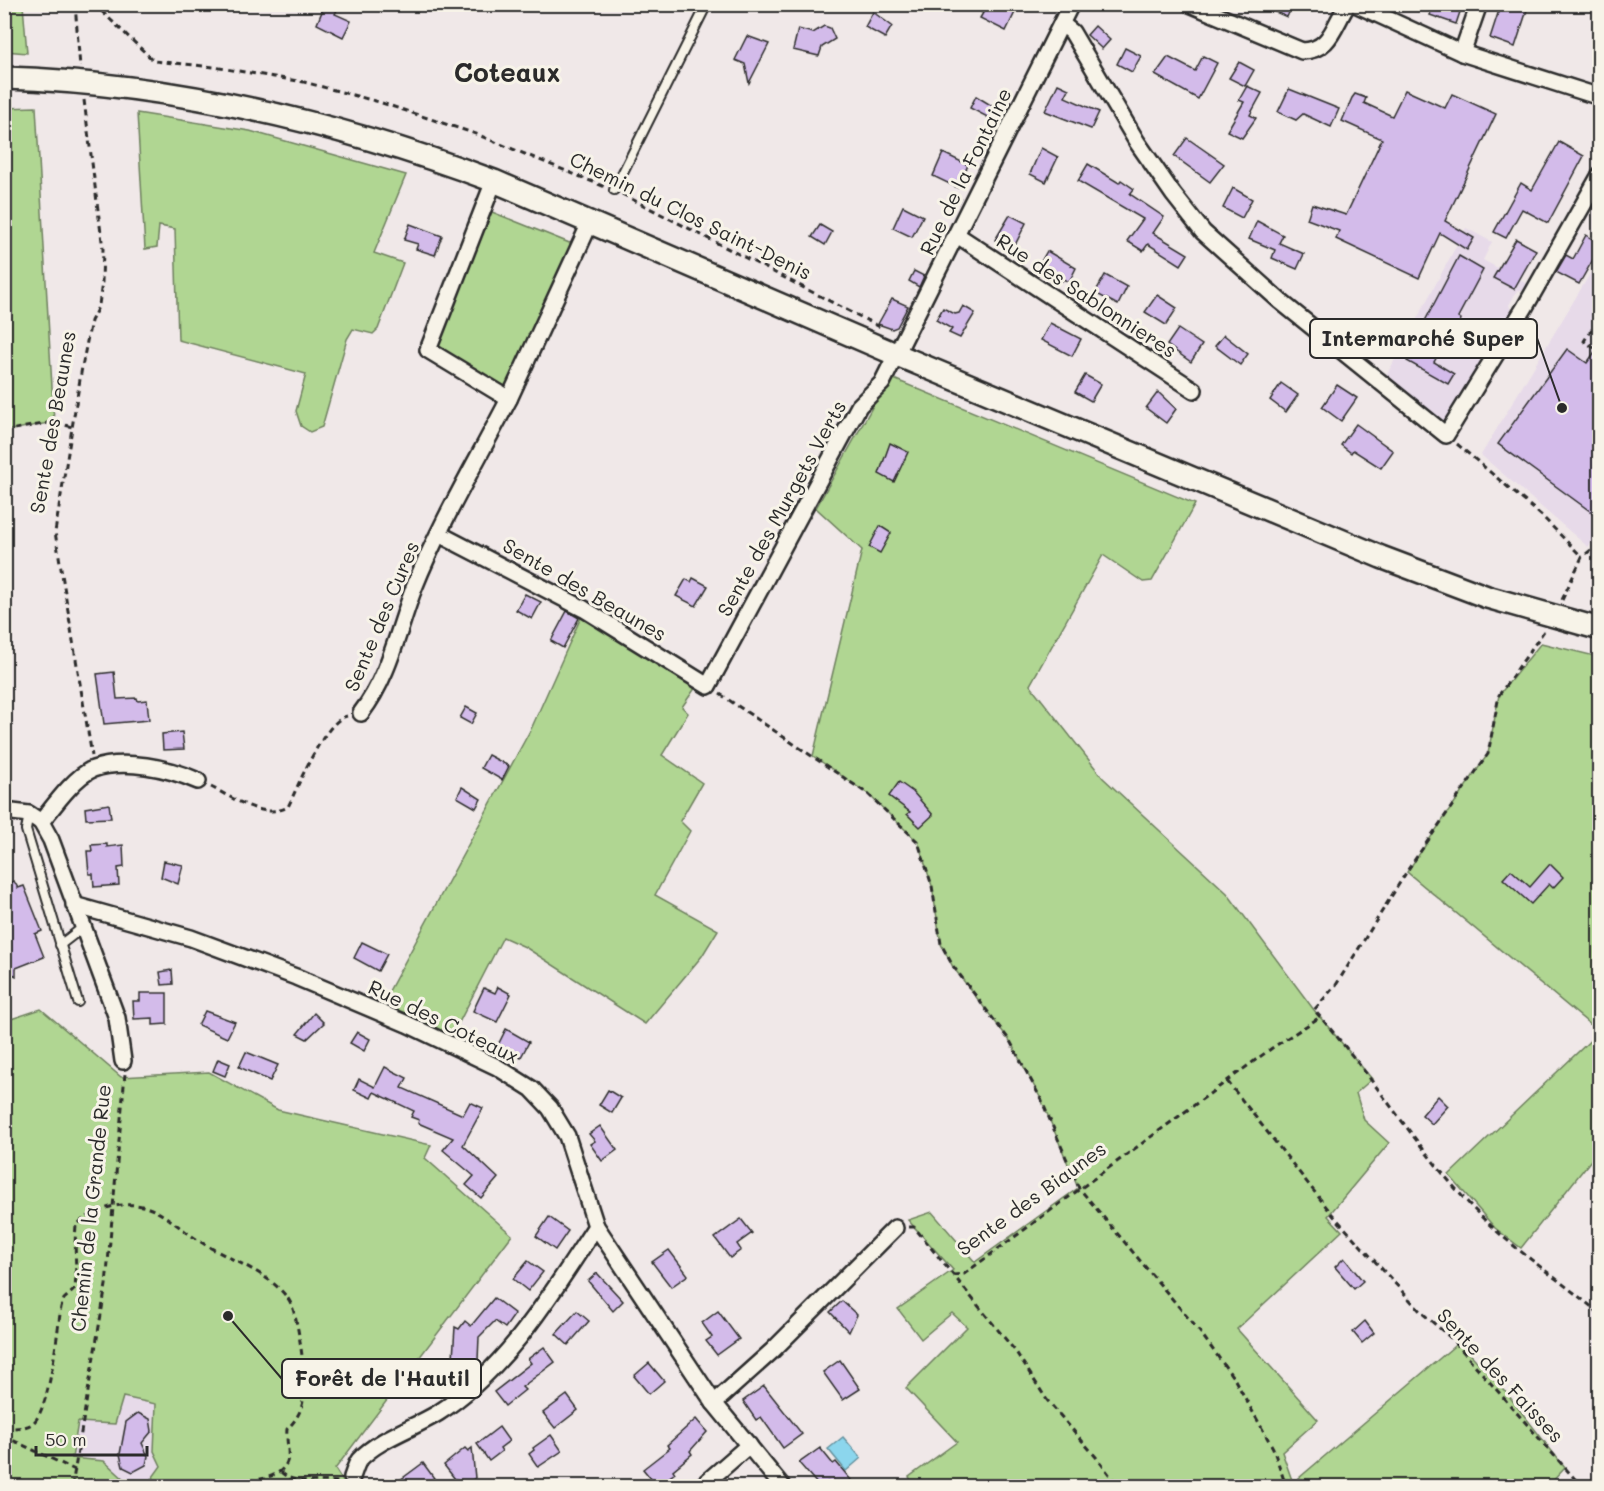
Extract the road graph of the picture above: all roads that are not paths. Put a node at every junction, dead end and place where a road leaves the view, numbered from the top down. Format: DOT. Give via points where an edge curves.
graph roads {
  1 [pos="707,4"];
  2 [pos="1190,4"];
  3 [pos="1348,4"];
  4 [pos="1355,4"];
  5 [pos="1479,4"];
  6 [pos="1071,5"];
  7 [pos="1062,24"];
  8 [pos="1462,53"];
  9 [pos="4,78"];
  10 [pos="1599,97"];
  11 [pos="1599,175"];
  12 [pos="494,181"];
  13 [pos="614,190"];
  14 [pos="590,223"];
  15 [pos="957,235"];
  16 [pos="899,347"];
  17 [pos="1194,390"];
  18 [pos="509,399"];
  19 [pos="439,534"];
  20 [pos="1599,628"];
  21 [pos="708,686"];
  22 [pos="361,713"];
  23 [pos="198,781"];
  24 [pos="4,811"];
  25 [pos="35,818"];
  26 [pos="74,905"];
  27 [pos="82,928"];
  28 [pos="60,945"];
  29 [pos="78,1002"];
  30 [pos="123,1060"];
  31 [pos="596,1226"];
  32 [pos="895,1228"];
  33 [pos="714,1403"];
  34 [pos="749,1445"];
  35 [pos="349,1480"];
  36 [pos="702,1486"];
  37 [pos="782,1486"];
  1 -- 13 [label="lane"];
  2 -- 3 [label="street" via="1302,51 1314,51 1326,43"];
  4 -- 8 [label="street"];
  5 -- 8 [label="street"];
  6 -- 7 [label="street, Rue de la Fontaine"];
  7 -- 11 [label="street" via="1076,37 1173,195 1203,231 1271,293 1446,435"];
  7 -- 15 [label="street, Rue de la Fontaine"];
  8 -- 10 [label="street"];
  9 -- 12 [label="main road" via="81,82 260,109 360,134"];
  12 -- 14 [label="main road"];
  12 -- 18 [label="street" via="428,350"];
  14 -- 16 [label="main road"];
  14 -- 18 [label="street, Sente des Cures"];
  15 -- 16 [label="street, Rue de la Fontaine"];
  15 -- 17 [label="street, Rue des Sablonnieres"];
  16 -- 20 [label="main road" via="1381,557 1487,597"];
  16 -- 21 [label="street, Sente des Murgets Verts" via="882,383 859,406"];
  18 -- 19 [label="street, Sente des Cures"];
  19 -- 21 [label="street, Sente des Beaunes" via="584,609"];
  19 -- 22 [label="street, Sente des Cures" via="414,588 397,642 372,699"];
  23 -- 25 [label="street" via="182,774 127,765 92,770"];
  24 -- 25 [label="street"];
  25 -- 26 [label="street" via="51,840"];
  25 -- 28 [label="lane" via="26,830"];
  26 -- 27 [label="street, Chemin de la Grande Rue"];
  26 -- 31 [label="street, Rue des Coteaux" via="191,938 296,976 497,1067 532,1089 550,1108 567,1136"];
  27 -- 28 [label="lane"];
  27 -- 30 [label="street, Chemin de la Grande Rue" via="117,1018"];
  28 -- 29 [label="lane"];
  31 -- 33 [label="street, Rue des Coteaux"];
  31 -- 35 [label="street" via="545,1305 470,1389 359,1460"];
  32 -- 33 [label="street"];
  33 -- 34 [label="street, Rue des Coteaux"];
  34 -- 36 [label="street"];
  34 -- 37 [label="street, Rue des Coteaux"];
}
